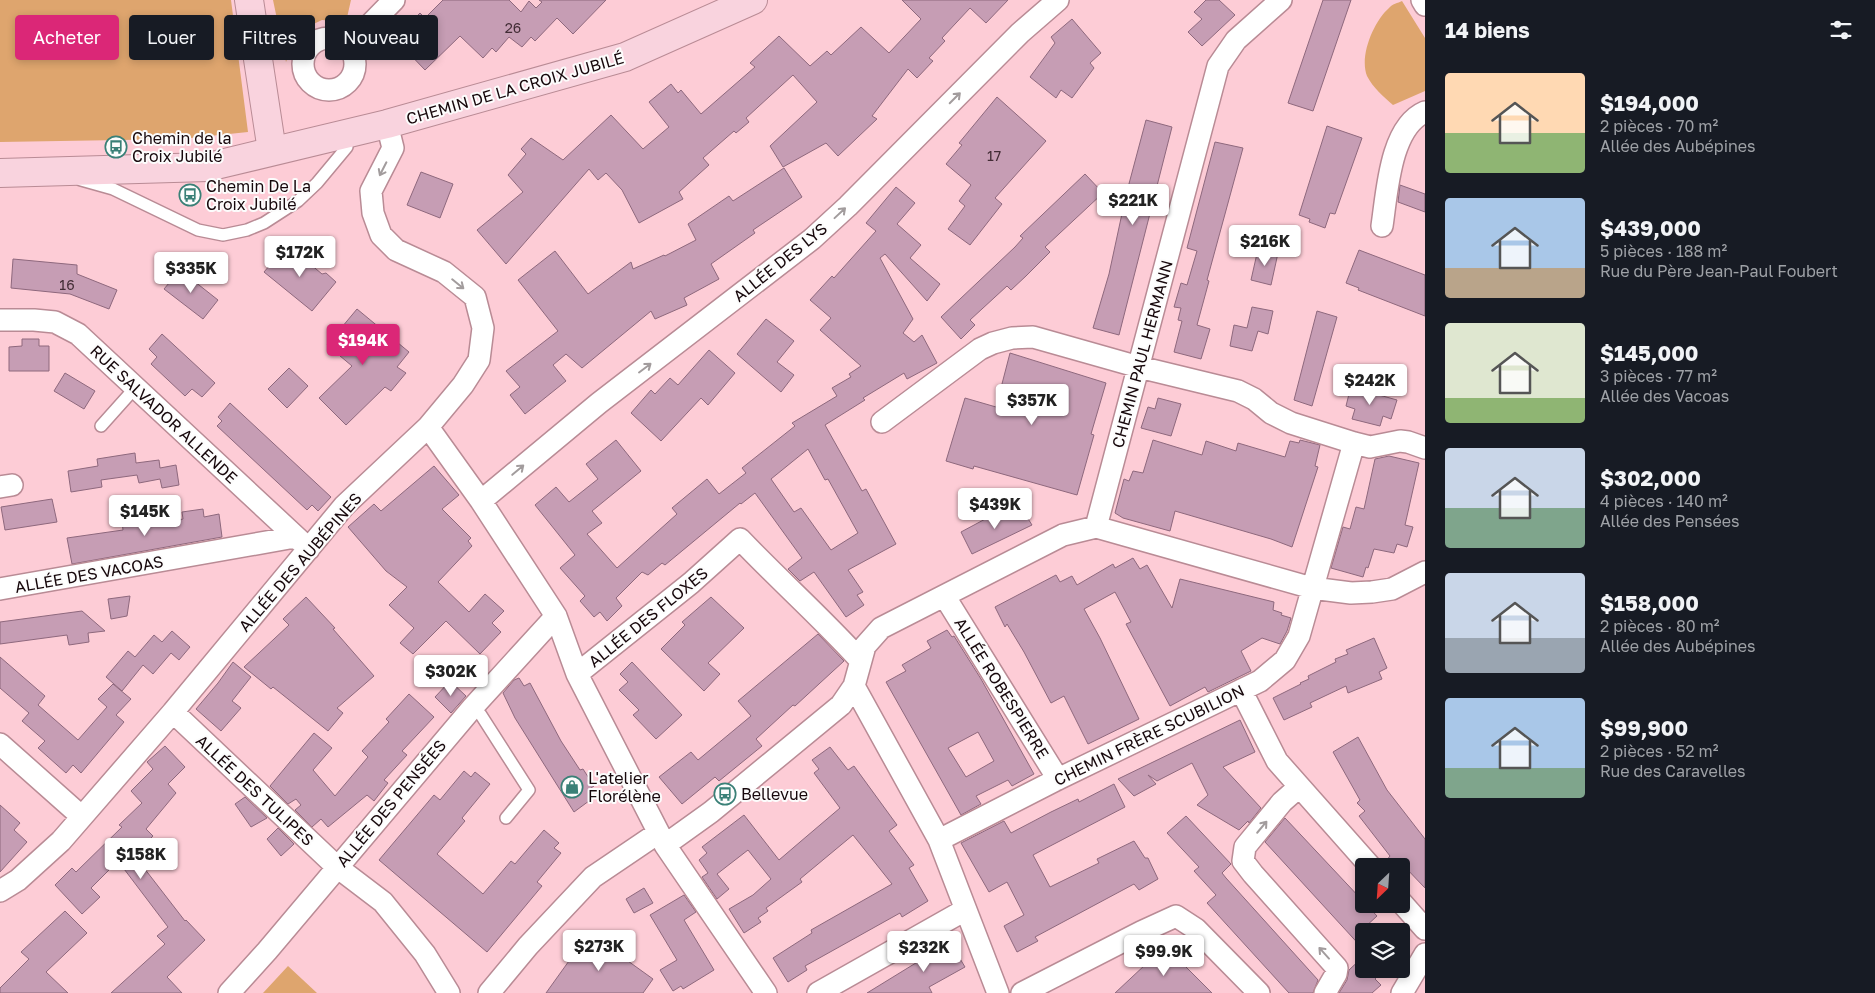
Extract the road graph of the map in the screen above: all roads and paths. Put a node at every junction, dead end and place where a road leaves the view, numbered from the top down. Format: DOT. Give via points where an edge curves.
graph roads {
  1 [pos="249,0"];
  2 [pos="394,0"];
  3 [pos="753,0"];
  4 [pos="1058,0"];
  5 [pos="1281,0"];
  6 [pos="1422,0"];
  7 [pos="1425,5"];
  8 [pos="379,15"];
  9 [pos="1425,112"];
  10 [pos="387,124"];
  11 [pos="348,134"];
  12 [pos="272,151"];
  13 [pos="34,172"];
  14 [pos="0,173"];
  15 [pos="1382,226"];
  16 [pos="0,320"];
  17 [pos="1139,367"];
  18 [pos="135,388"];
  19 [pos="882,422"];
  20 [pos="101,426"];
  21 [pos="428,427"];
  22 [pos="1354,443"];
  23 [pos="1425,448"];
  24 [pos="481,501"];
  25 [pos="1096,527"];
  26 [pos="302,543"];
  27 [pos="1425,572"];
  28 [pos="1312,588"];
  29 [pos="0,590"];
  30 [pos="945,596"];
  31 [pos="556,616"];
  32 [pos="860,660"];
  33 [pos="577,674"];
  34 [pos="854,686"];
  35 [pos="1241,690"];
  36 [pos="473,707"];
  37 [pos="173,712"];
  38 [pos="0,744"];
  39 [pos="1058,779"];
  40 [pos="1299,787"];
  41 [pos="81,816"];
  42 [pos="506,818"];
  43 [pos="662,839"];
  44 [pos="940,840"];
  45 [pos="1363,858"];
  46 [pos="337,866"];
  47 [pos="0,892"];
  48 [pos="965,910"];
  49 [pos="1410,912"];
  50 [pos="1425,928"];
  51 [pos="1425,954"];
  52 [pos="229,993"];
  53 [pos="449,993"];
  54 [pos="489,993"];
  55 [pos="766,993"];
  56 [pos="818,993"];
  57 [pos="998,993"];
  58 [pos="1022,993"];
  59 [pos="1259,993"];
  60 [pos="1324,993"];
  61 [pos="1402,993"];
  1 -- 12 [label="street"];
  2 -- 8 [label="street"];
  3 -- 10 [label="street, CHEMIN DE LA CROIX JUBILÉ" via="625,57"];
  24 -- 4 [label="street, ALLÉE DES LYS, one-way" via="598,403 812,239 1020,33"];
  5 -- 17 [label="street, CHEMIN PAUL HERMANN" via="1236,40 1218,66"];
  6 -- 7 [label="street"];
  9 -- 15 [label="street" via="1412,121 1401,138"];
  10 -- 11 [label="street, CHEMIN DE LA CROIX JUBILÉ"];
  10 -- 21 [label="street, ALLÉE DES AUBÉPINES, one-way" via="394,148 371,191 373,213 381,235 396,250 444,272 475,297 483,328 479,360"];
  11 -- 12 [label="street, CHEMIN DE LA CROIX JUBILÉ"];
  11 -- 13 [label="lane" via="348,147 298,201 264,223 223,235 198,230 113,189 77,178"];
  12 -- 13 [label="street, CHEMIN DE LA CROIX JUBILÉ" via="192,169"];
  13 -- 14 [label="street, CHEMIN DE LA CROIX JUBILÉ"];
  16 -- 18 [label="street, RUE SALVADOR ALLENDE" via="55,322 78,334"];
  17 -- 19 [label="street" via="1033,337 1012,338 980,349"];
  17 -- 22 [label="street" via="1238,391 1291,423"];
  17 -- 25 [label="street, CHEMIN PAUL HERMANN"];
  18 -- 20 [label="lane"];
  18 -- 26 [label="street, RUE SALVADOR ALLENDE"];
  21 -- 24 [label="street, ALLÉE DES FLOXES"];
  21 -- 26 [label="street, ALLÉE DES AUBÉPINES"];
  22 -- 23 [label="street" via="1370,447 1400,441"];
  22 -- 28 [label="street, CHEMIN FRÈRE SCUBILION"];
  24 -- 31 [label="street, ALLÉE DES FLOXES"];
  25 -- 28 [label="street"];
  25 -- 30 [label="street" via="1063,535"];
  26 -- 29 [label="street, ALLÉE DES VACOAS"];
  26 -- 37 [label="street, ALLÉE DES AUBÉPINES"];
  27 -- 28 [label="street" via="1392,589 1372,592"];
  28 -- 35 [label="street, CHEMIN FRÈRE SCUBILION" via="1299,636 1284,660 1260,681"];
  30 -- 32 [label="street" via="881,628 865,646"];
  30 -- 39 [label="street, ALLÉE ROBESPIERRE"];
  31 -- 33 [label="street, ALLÉE DES FLOXES"];
  31 -- 36 [label="street, ALLÉE DES PENSÉES"];
  32 -- 33 [label="street, ALLÉE DES FLOXES" via="740,539"];
  32 -- 34 [label="street"];
  33 -- 43 [label="street"];
  34 -- 43 [label="street" via="841,705 711,812"];
  34 -- 44 [label="street"];
  35 -- 39 [label="street, CHEMIN FRÈRE SCUBILION"];
  35 -- 40 [label="street" via="1277,761"];
  36 -- 42 [label="lane" via="529,790"];
  36 -- 46 [label="street, ALLÉE DES PENSÉES"];
  37 -- 41 [label="street, ALLÉE DES AUBÉPINES"];
  37 -- 46 [label="street, ALLÉE DES TULIPES"];
  38 -- 41 [label="street"];
  39 -- 44 [label="street, CHEMIN FRÈRE SCUBILION"];
  40 -- 45 [label="street"];
  60 -- 40 [label="street, one-way" via="1337,968 1244,861 1245,846"];
  41 -- 47 [label="street, ALLÉE DES AUBÉPINES" via="39,862"];
  43 -- 54 [label="street" via="630,846 593,877"];
  43 -- 55 [label="street"];
  44 -- 48 [label="street"];
  46 -- 52 [label="street, ALLÉE DES PENSÉES"];
  46 -- 53 [label="street, ALLÉE DES TULIPES" via="384,902 425,954"];
  48 -- 56 [label="street"];
  48 -- 57 [label="street"];
  49 -- 50 [label="street"];
  51 -- 61 [label="street"];
  58 -- 59 [label="street" via="1176,916 1196,929"];
}
